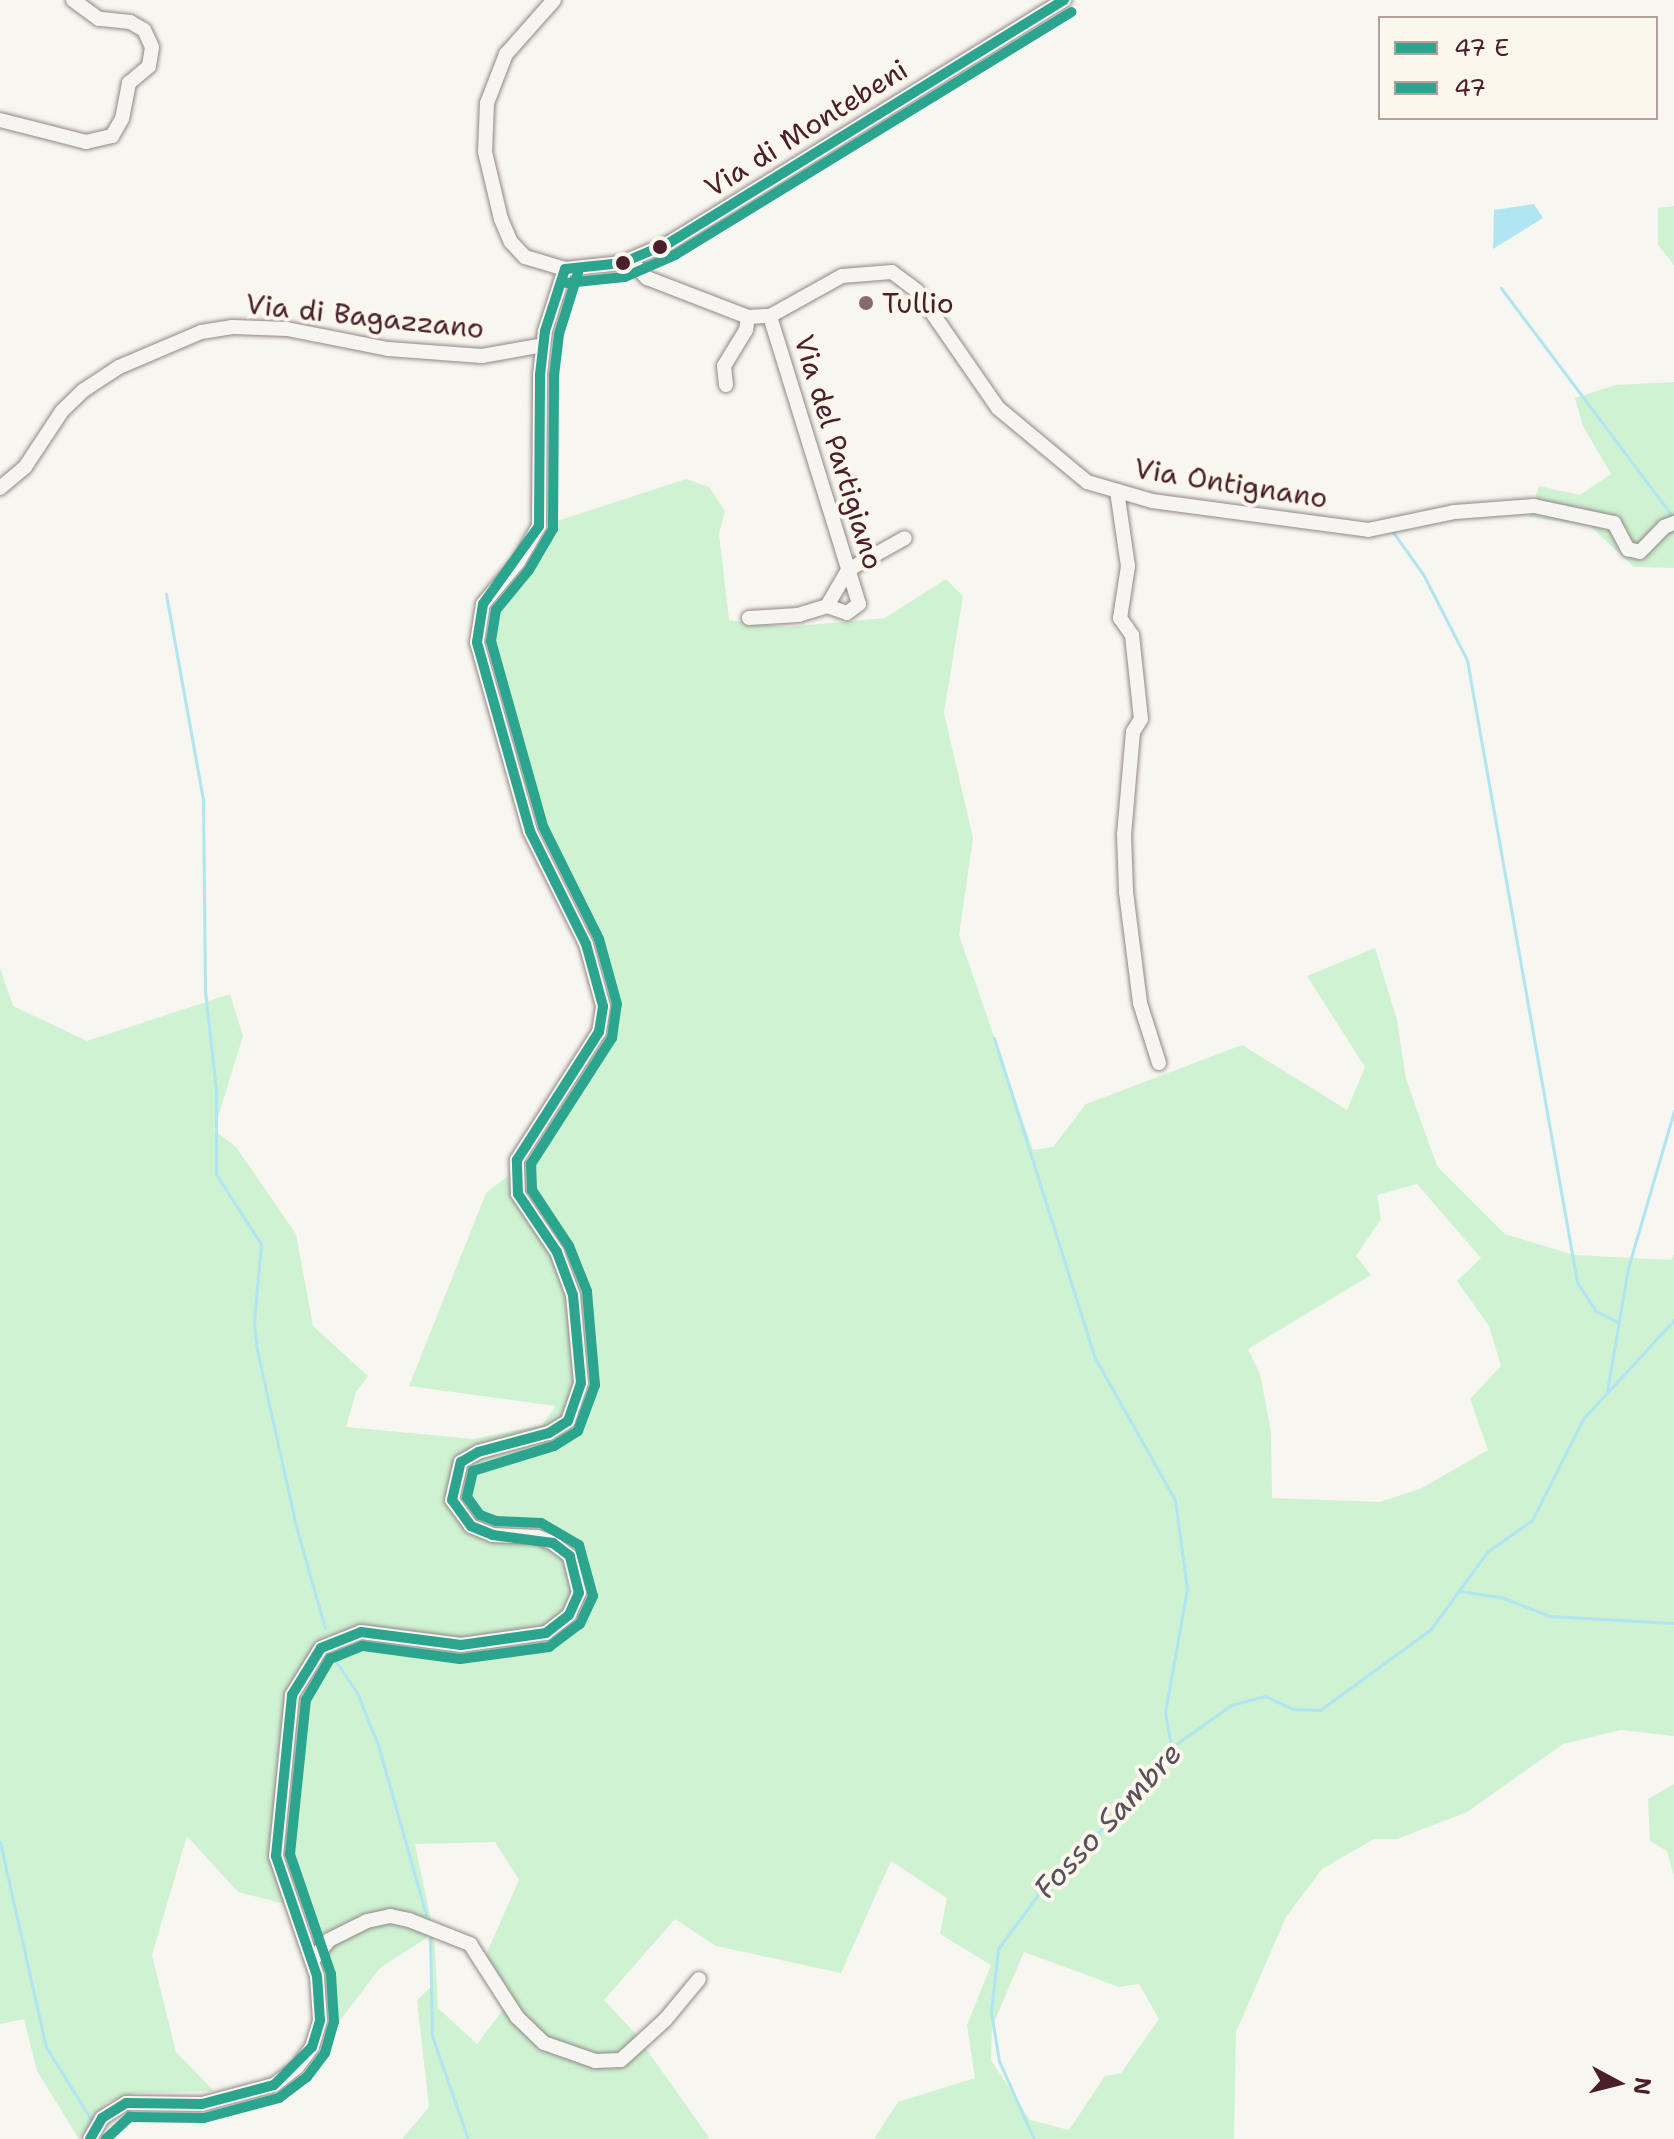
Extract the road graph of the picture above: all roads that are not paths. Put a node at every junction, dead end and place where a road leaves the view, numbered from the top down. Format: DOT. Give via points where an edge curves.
graph roads {
  1 [pos="73,0"];
  2 [pos="554,0"];
  3 [pos="1064,0"];
  4 [pos="0,120"];
  5 [pos="630,260"];
  6 [pos="565,269"];
  7 [pos="770,316"];
  8 [pos="748,317"];
  9 [pos="543,345"];
  10 [pos="726,385"];
  11 [pos="0,488"];
  12 [pos="1117,491"];
  13 [pos="1669,525"];
  14 [pos="905,538"];
  15 [pos="848,570"];
  16 [pos="827,606"];
  17 [pos="749,618"];
  18 [pos="1159,1063"];
  19 [pos="312,1961"];
  20 [pos="699,1979"];
  21 [pos="90,2139"];
  1 -- 4 [label="street" via="99,19 130,22 144,30 152,47 149,66 129,83 122,119 112,136 86,142"];
  2 -- 6 [label="street" via="506,54 487,103 485,152 511,242 525,257"];
  3 -- 5 [label="street, Via di Montebeni" via="711,219"];
  5 -- 6 [label="street, Via di Montebeni"];
  5 -- 8 [label="street, Via Ontignano" via="647,278"];
  6 -- 9 [label="street"];
  7 -- 8 [label="street, Via Ontignano"];
  7 -- 12 [label="street, Via Ontignano" via="842,276 892,272 917,291 998,408 1087,482"];
  7 -- 15 [label="street, Via del Partigiano"];
  8 -- 10 [label="street" via="724,366"];
  9 -- 11 [label="street, Via di Bagazzano" via="482,356 388,349 287,329 201,332 119,367 84,390 62,411 25,467"];
  9 -- 19 [label="street" via="539,526 524,554 483,604 477,642 530,831 586,944 603,1006 591,1046 517,1160 518,1194 557,1252 573,1295 581,1383 568,1421 549,1433 478,1452 461,1462 452,1500 471,1526 493,1535 537,1537 570,1556 579,1593 569,1615 546,1633 461,1645 361,1632 321,1648 307,1663 292,1695 276,1856"];
  12 -- 13 [label="street, Via Ontignano" via="1152,501 1368,530 1455,512 1534,506 1614,523 1628,549 1640,552"];
  12 -- 18 [label="street" via="1128,566 1120,618 1132,635 1140,673 1141,719 1133,732 1124,834 1126,892 1140,1003"];
  14 -- 15 [label="street"];
  15 -- 16 [label="street"];
  15 -- 16 [label="street, Via del Partigiano" via="859,604 847,613"];
  16 -- 17 [label="street" via="798,615"];
  19 -- 20 [label="street" via="329,1940 367,1921 390,1916 409,1920 470,1944 517,2017 544,2043 595,2061 621,2060"];
  19 -- 21 [label="street" via="320,2020 312,2047 297,2067 274,2085 202,2104 126,2103 102,2118"];
}
